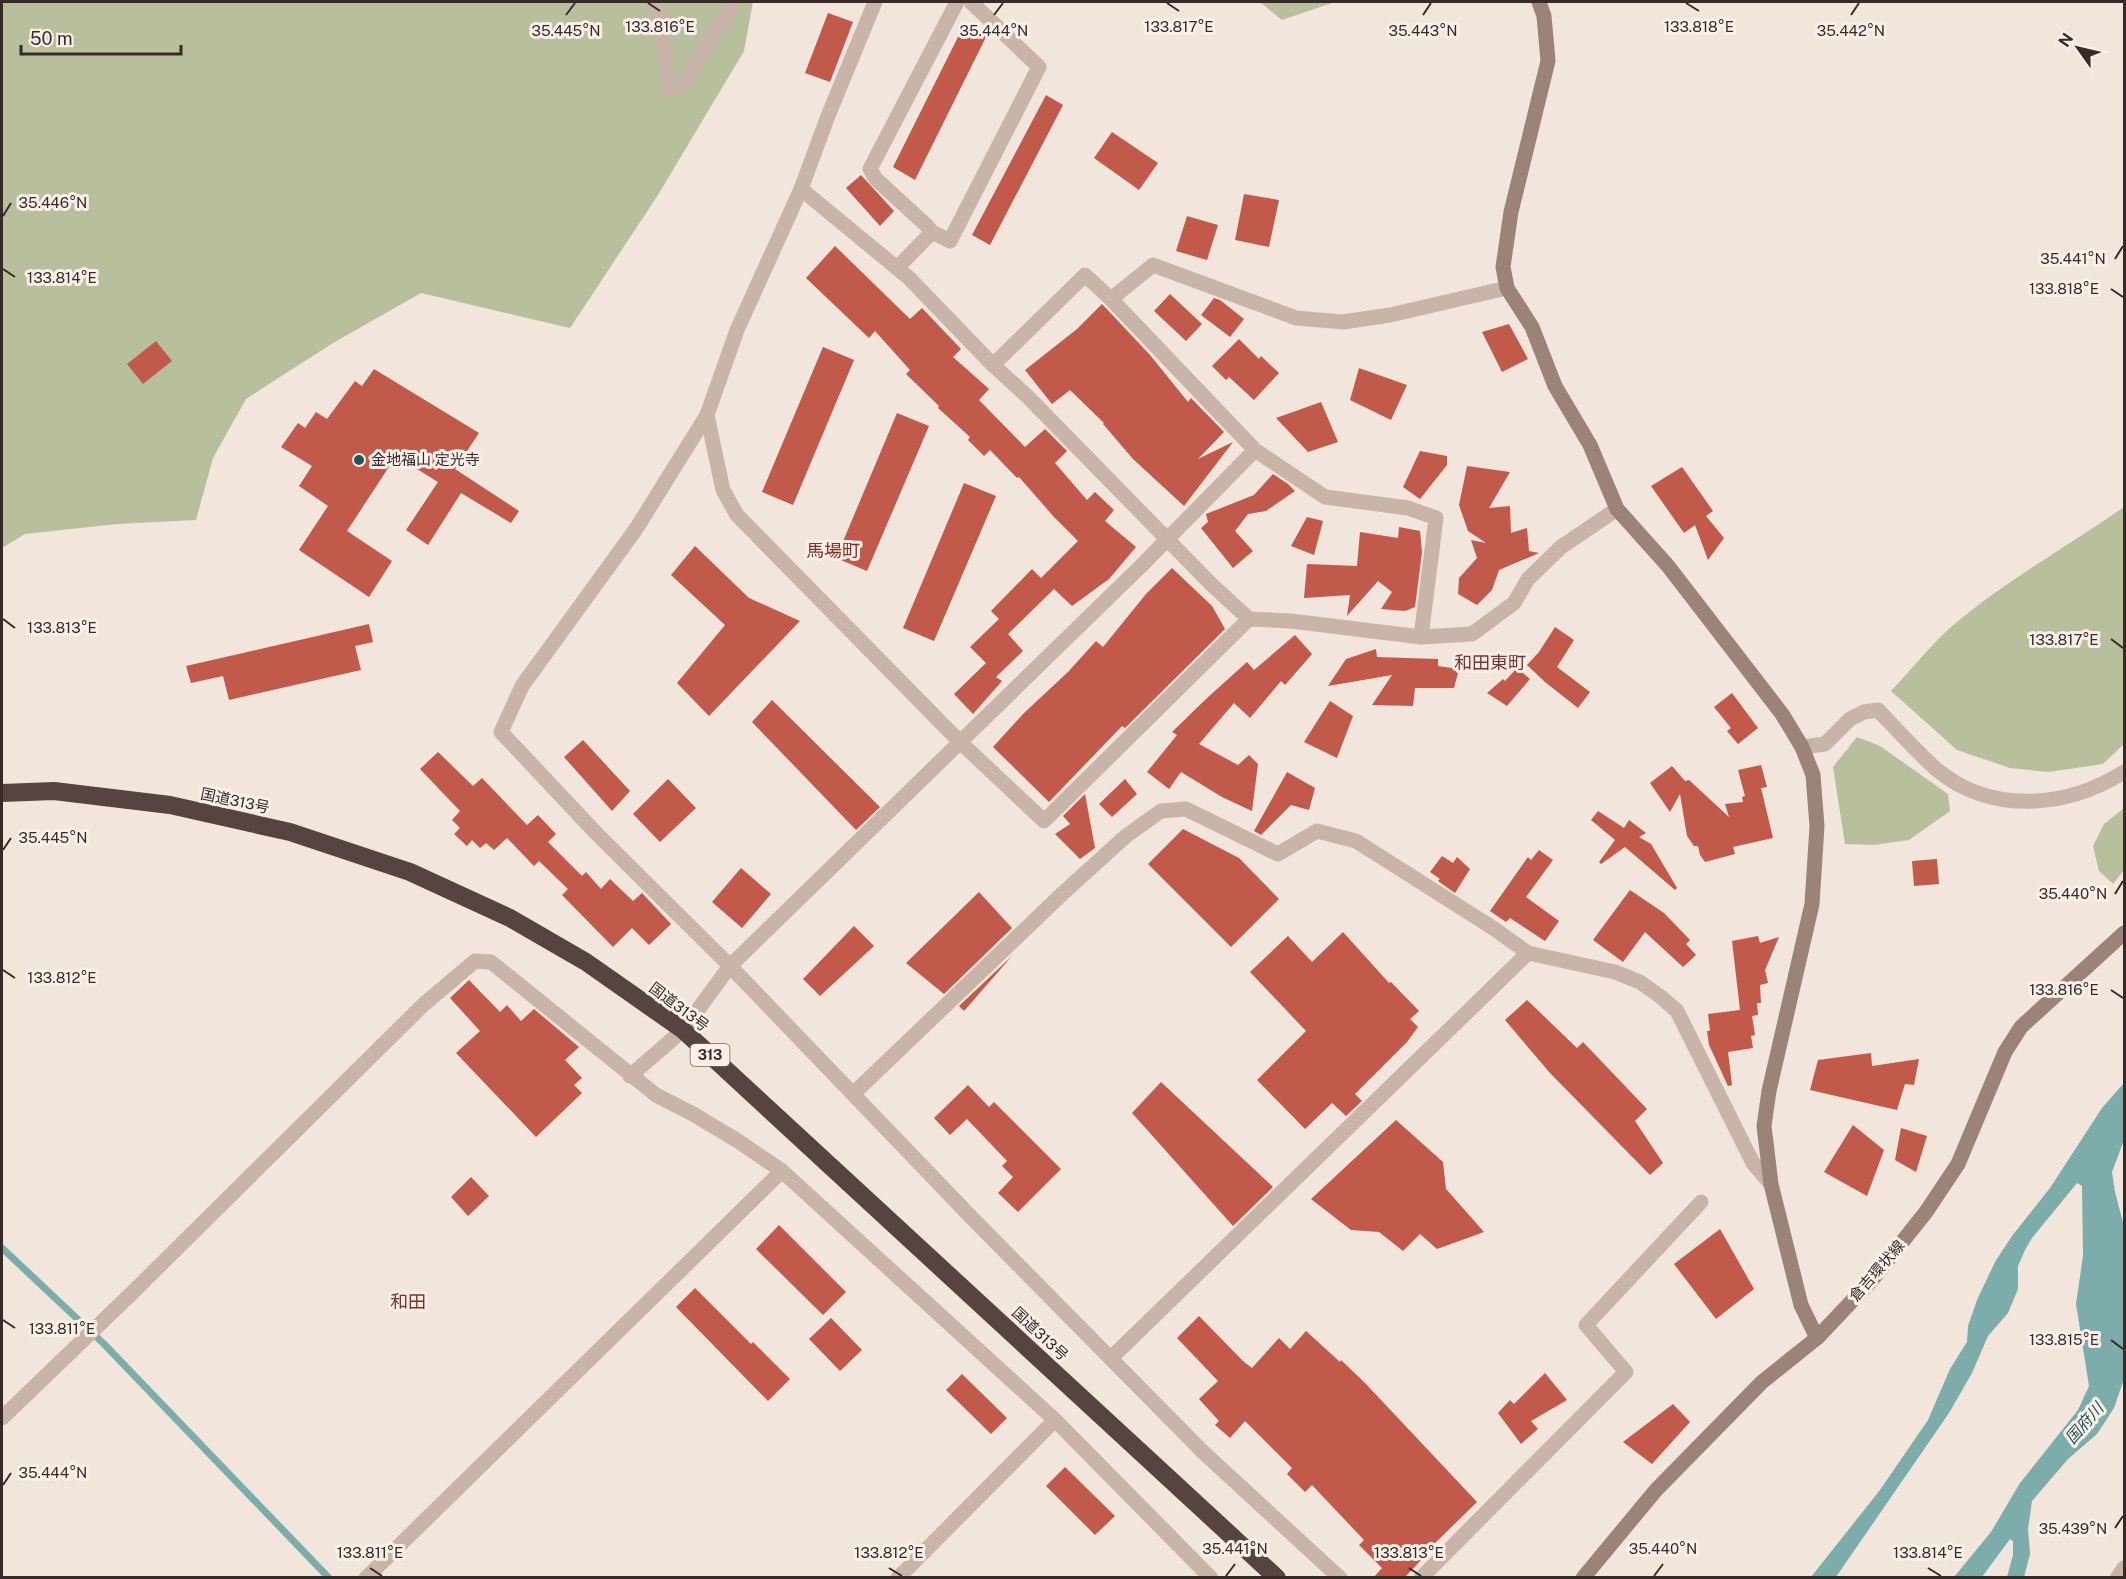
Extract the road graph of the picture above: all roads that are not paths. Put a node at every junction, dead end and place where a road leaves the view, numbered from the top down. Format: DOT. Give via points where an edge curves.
graph roads {
  1 [pos="652,2"];
  2 [pos="734,2"];
  3 [pos="875,2"];
  4 [pos="957,2"];
  5 [pos="971,2"];
  6 [pos="1539,2"];
  7 [pos="801,189"];
  8 [pos="932,232"];
  9 [pos="897,268"];
  10 [pos="1507,288"];
  11 [pos="1111,299"];
  12 [pos="993,365"];
  13 [pos="707,415"];
  14 [pos="1255,450"];
  15 [pos="1617,509"];
  16 [pos="1168,539"];
  17 [pos="1249,619"];
  18 [pos="1421,637"];
  19 [pos="959,741"];
  20 [pos="1802,747"];
  21 [pos="2124,772"];
  22 [pos="2,793"];
  23 [pos="2124,933"];
  24 [pos="1528,953"];
  25 [pos="730,966"];
  26 [pos="683,1030"];
  27 [pos="630,1076"];
  28 [pos="853,1094"];
  29 [pos="782,1171"];
  30 [pos="1771,1184"];
  31 [pos="1701,1202"];
  32 [pos="1817,1338"];
  33 [pos="1111,1359"];
  34 [pos="2,1418"];
  35 [pos="1054,1420"];
  36 [pos="2124,1568"];
  37 [pos="366,1578"];
  38 [pos="898,1578"];
  39 [pos="1211,1578"];
  40 [pos="1277,1578"];
  41 [pos="1340,1578"];
  42 [pos="1421,1578"];
  43 [pos="1583,1578"];
  44 [pos="2117,1578"];
  1 -- 2 [label="street" via="663,27 669,89 683,84"];
  3 -- 7 [label="street"];
  4 -- 8 [label="street" via="870,168 876,179"];
  5 -- 8 [label="street" via="1039,67 950,241"];
  6 -- 10 [label="street" via="1548,61 1511,212 1503,267"];
  7 -- 9 [label="street"];
  7 -- 13 [label="street" via="741,320"];
  8 -- 9 [label="street"];
  9 -- 12 [label="street"];
  10 -- 11 [label="street" via="1343,322 1296,318 1153,265"];
  10 -- 15 [label="street" via="1532,327 1555,386 1590,446"];
  11 -- 12 [label="street" via="1085,275"];
  11 -- 14 [label="street"];
  12 -- 16 [label="street"];
  13 -- 19 [label="street" via="723,490 737,515"];
  13 -- 25 [label="street" via="636,529 522,686 501,732"];
  14 -- 16 [label="street"];
  14 -- 18 [label="street" via="1325,497 1408,508 1436,518"];
  15 -- 18 [label="street" via="1561,547 1528,579 1514,603 1472,634"];
  15 -- 20 [label="street" via="1668,566 1782,714"];
  16 -- 17 [label="street"];
  16 -- 19 [label="street"];
  17 -- 18 [label="street"];
  17 -- 19 [label="street" via="1044,821"];
  19 -- 25 [label="street"];
  20 -- 21 [label="street" via="1825,744 1850,719 1878,710 1937,769 1964,788 1988,798 2028,802 2061,798"];
  20 -- 30 [label="street" via="1813,775 1816,864 1812,904 1764,1126"];
  22 -- 26 [label="highway, 国道313号 / 313" via="54,791 170,806 290,832 410,872 510,918 595,969"];
  23 -- 32 [label="street, 倉吉環状線" via="2021,1027 2005,1052 1958,1164 1939,1193 1871,1281"];
  24 -- 28 [label="street" via="1356,841 1317,831 1278,854 1186,810 1161,811 1126,836 1062,894"];
  24 -- 30 [label="street" via="1615,972 1640,982 1677,1011 1753,1163"];
  24 -- 33 [label="street"];
  25 -- 26 [label="street"];
  25 -- 28 [label="street"];
  26 -- 27 [label="street"];
  26 -- 40 [label="highway, 国道313号 / 313"];
  27 -- 29 [label="street"];
  27 -- 34 [label="street" via="491,962 475,961 423,1005"];
  28 -- 33 [label="street"];
  29 -- 35 [label="street"];
  29 -- 37 [label="street"];
  30 -- 32 [label="street" via="1801,1305"];
  31 -- 42 [label="street" via="1586,1325 1626,1372"];
  32 -- 43 [label="street, 倉吉環状線" via="1762,1382 1656,1490"];
  33 -- 41 [label="street" via="1203,1452"];
  35 -- 38 [label="street"];
  35 -- 39 [label="street"];
  36 -- 44 [label="street"];
}
